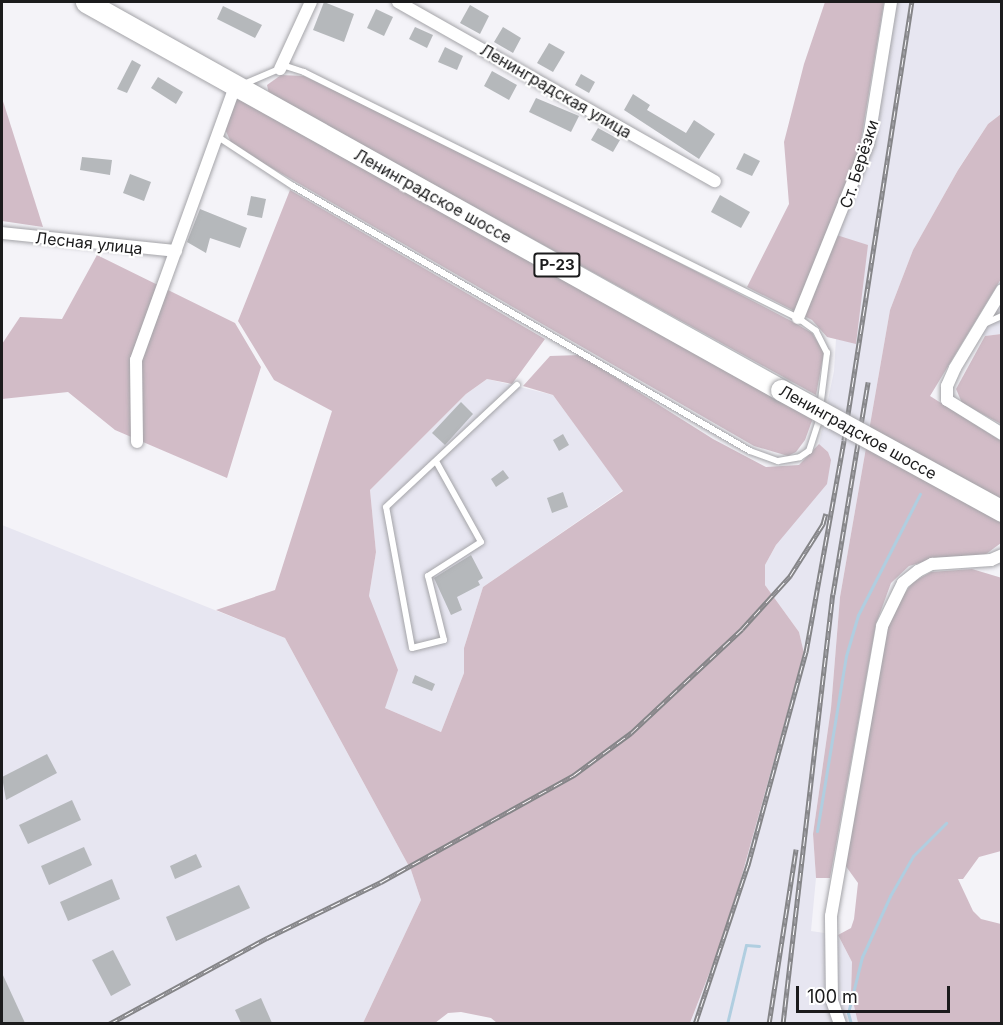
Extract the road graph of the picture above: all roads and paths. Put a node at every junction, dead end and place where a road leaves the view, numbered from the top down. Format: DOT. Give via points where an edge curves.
graph roads {
  1 [pos="86,2"];
  2 [pos="311,2"];
  3 [pos="398,2"];
  4 [pos="891,2"];
  5 [pos="280,69"];
  6 [pos="235,87"];
  7 [pos="216,134"];
  8 [pos="715,181"];
  9 [pos="2,233"];
  10 [pos="176,251"];
  11 [pos="1002,290"];
  12 [pos="1002,316"];
  13 [pos="798,318"];
  14 [pos="983,325"];
  15 [pos="517,385"];
  16 [pos="1002,434"];
  17 [pos="136,442"];
  18 [pos="437,463"];
  19 [pos="1002,511"];
  20 [pos="1002,555"];
  21 [pos="840,1023"];
  1 -- 6 [label="highway, Ленинградское шоссе / Р-23"];
  2 -- 5 [label="street"];
  3 -- 8 [label="street, Ленинградская улица"];
  4 -- 13 [label="street, Ст. Берёзки" via="878,101 865,155"];
  5 -- 6 [label="lane"];
  5 -- 13 [label="lane" via="286,66 304,72 370,103"];
  6 -- 7 [label="street"];
  6 -- 19 [label="highway, Ленинградское шоссе / Р-23, bridge"];
  7 -- 10 [label="street"];
  7 -- 13 [label="lane" via="223,143 303,192 736,443 778,460 800,458 809,451 826,376 824,341"];
  9 -- 10 [label="street, Лесная улица"];
  10 -- 17 [label="street" via="135,360"];
  11 -- 14 [label="street"];
  12 -- 14 [label="lane"];
  14 -- 16 [label="street" via="947,386 947,400"];
  15 -- 18 [label="lane"];
  18 -- 18 [label="lane" via="386,507 412,648 444,640 428,576 481,542"];
  20 -- 21 [label="street" via="991,560 932,564 918,571 903,583 882,626 831,916 832,1001"];
}
